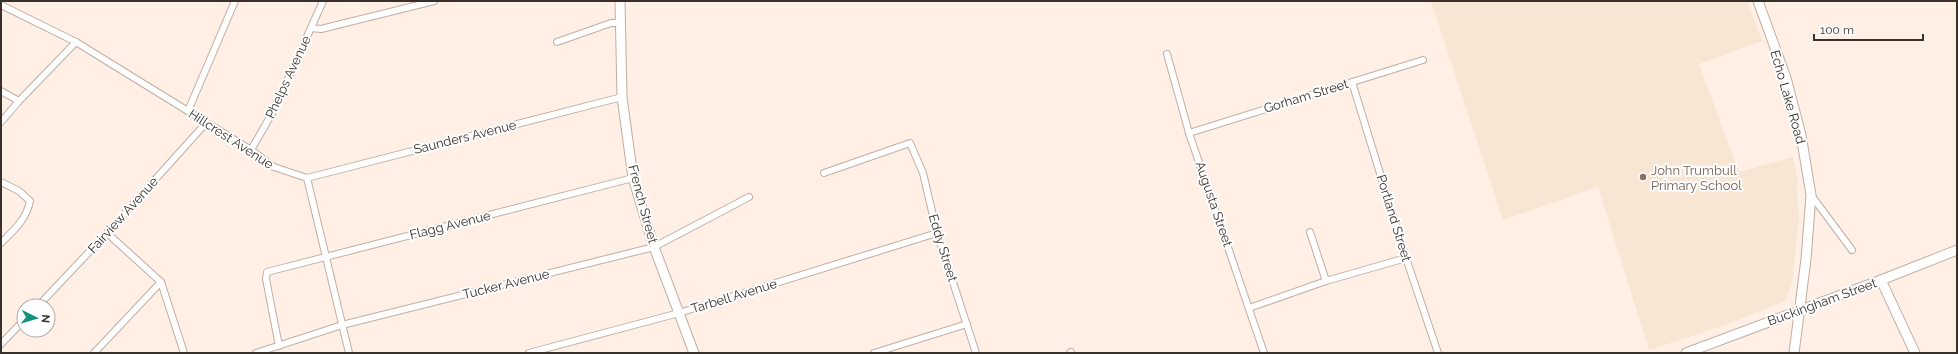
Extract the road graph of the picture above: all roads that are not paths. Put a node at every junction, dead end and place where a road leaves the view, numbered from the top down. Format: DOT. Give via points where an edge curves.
graph roads {
  1 [pos="235,1"];
  2 [pos="322,1"];
  3 [pos="434,1"];
  4 [pos="620,1"];
  5 [pos="1758,1"];
  6 [pos="1,4"];
  7 [pos="621,23"];
  8 [pos="311,28"];
  9 [pos="76,42"];
  10 [pos="556,42"];
  11 [pos="1167,54"];
  12 [pos="1423,60"];
  13 [pos="1352,82"];
  14 [pos="1,91"];
  15 [pos="622,97"];
  16 [pos="19,101"];
  17 [pos="188,110"];
  18 [pos="1,122"];
  19 [pos="206,123"];
  20 [pos="1189,132"];
  21 [pos="251,150"];
  22 [pos="824,173"];
  23 [pos="307,178"];
  24 [pos="633,178"];
  25 [pos="1,182"];
  26 [pos="1812,194"];
  27 [pos="750,197"];
  28 [pos="1310,232"];
  29 [pos="107,233"];
  30 [pos="937,233"];
  31 [pos="1,243"];
  32 [pos="654,247"];
  33 [pos="1852,250"];
  34 [pos="1957,250"];
  35 [pos="328,256"];
  36 [pos="1406,258"];
  37 [pos="1881,280"];
  38 [pos="1326,281"];
  39 [pos="162,282"];
  40 [pos="46,298"];
  41 [pos="1249,308"];
  42 [pos="1799,311"];
  43 [pos="679,313"];
  44 [pos="967,324"];
  45 [pos="342,325"];
  46 [pos="16,328"];
  47 [pos="1,344"];
  48 [pos="279,346"];
  49 [pos="94,353"];
  50 [pos="184,353"];
  51 [pos="256,353"];
  52 [pos="349,353"];
  53 [pos="529,353"];
  54 [pos="694,353"];
  55 [pos="874,353"];
  56 [pos="976,353"];
  57 [pos="1264,353"];
  58 [pos="1438,353"];
  59 [pos="1686,353"];
  60 [pos="1794,353"];
  61 [pos="1915,353"];
  1 -- 17 [label="street"];
  2 -- 8 [label="street, Phelps Avenue"];
  3 -- 8 [label="street" via="321,29"];
  4 -- 7 [label="main road, French Street"];
  5 -- 26 [label="main road, Echo Lake Road" via="1786,78 1801,135"];
  6 -- 9 [label="street, Hillcrest Avenue"];
  7 -- 10 [label="street" via="611,23"];
  7 -- 15 [label="main road, French Street"];
  8 -- 21 [label="street, Phelps Avenue" via="274,110"];
  9 -- 16 [label="street"];
  9 -- 17 [label="street, Hillcrest Avenue"];
  11 -- 20 [label="street, Augusta Street"];
  12 -- 13 [label="street, Gorham Street"];
  13 -- 20 [label="street, Gorham Street"];
  13 -- 36 [label="street, Portland Street"];
  14 -- 16 [label="street"];
  15 -- 23 [label="street, Saunders Avenue"];
  15 -- 24 [label="main road, French Street"];
  16 -- 18 [label="street"];
  17 -- 19 [label="street, Hillcrest Avenue"];
  19 -- 21 [label="street, Hillcrest Avenue"];
  19 -- 29 [label="street, Fairview Avenue"];
  20 -- 41 [label="street, Augusta Street"];
  21 -- 23 [label="street, Hillcrest Avenue" via="274,167"];
  22 -- 30 [label="street, Eddy Street" via="910,143 923,173"];
  23 -- 35 [label="street"];
  24 -- 32 [label="main road, French Street"];
  24 -- 35 [label="street, Flagg Avenue"];
  25 -- 31 [label="street" via="19,191 30,202 28,213"];
  26 -- 33 [label="street, Echo Lake Road"];
  26 -- 42 [label="main road, Echo Lake Road"];
  27 -- 32 [label="street, Tucker Avenue"];
  28 -- 38 [label="street"];
  29 -- 39 [label="street"];
  29 -- 40 [label="street, Fairview Avenue"];
  30 -- 43 [label="street, Tarbell Avenue"];
  30 -- 44 [label="street, Eddy Street"];
  32 -- 43 [label="main road, French Street"];
  32 -- 45 [label="street, Tucker Avenue"];
  34 -- 37 [label="main road, Buckingham Street"];
  35 -- 45 [label="street"];
  35 -- 48 [label="street, Flagg Avenue" via="267,272 266,279"];
  36 -- 38 [label="street"];
  36 -- 58 [label="street, Portland Street"];
  37 -- 42 [label="main road, Buckingham Street"];
  37 -- 61 [label="main road"];
  38 -- 41 [label="street"];
  39 -- 49 [label="street"];
  39 -- 50 [label="street"];
  41 -- 57 [label="street, Augusta Street"];
  42 -- 59 [label="main road, Buckingham Street"];
  42 -- 60 [label="main road, Echo Lake Road"];
  43 -- 53 [label="street, Tarbell Avenue"];
  43 -- 54 [label="main road, French Street"];
  44 -- 55 [label="street"];
  44 -- 56 [label="street, Eddy Street"];
  45 -- 48 [label="street, Tucker Avenue"];
  45 -- 52 [label="street"];
  46 -- 47 [label="street"];
  48 -- 51 [label="street, Tucker Avenue"];
}
